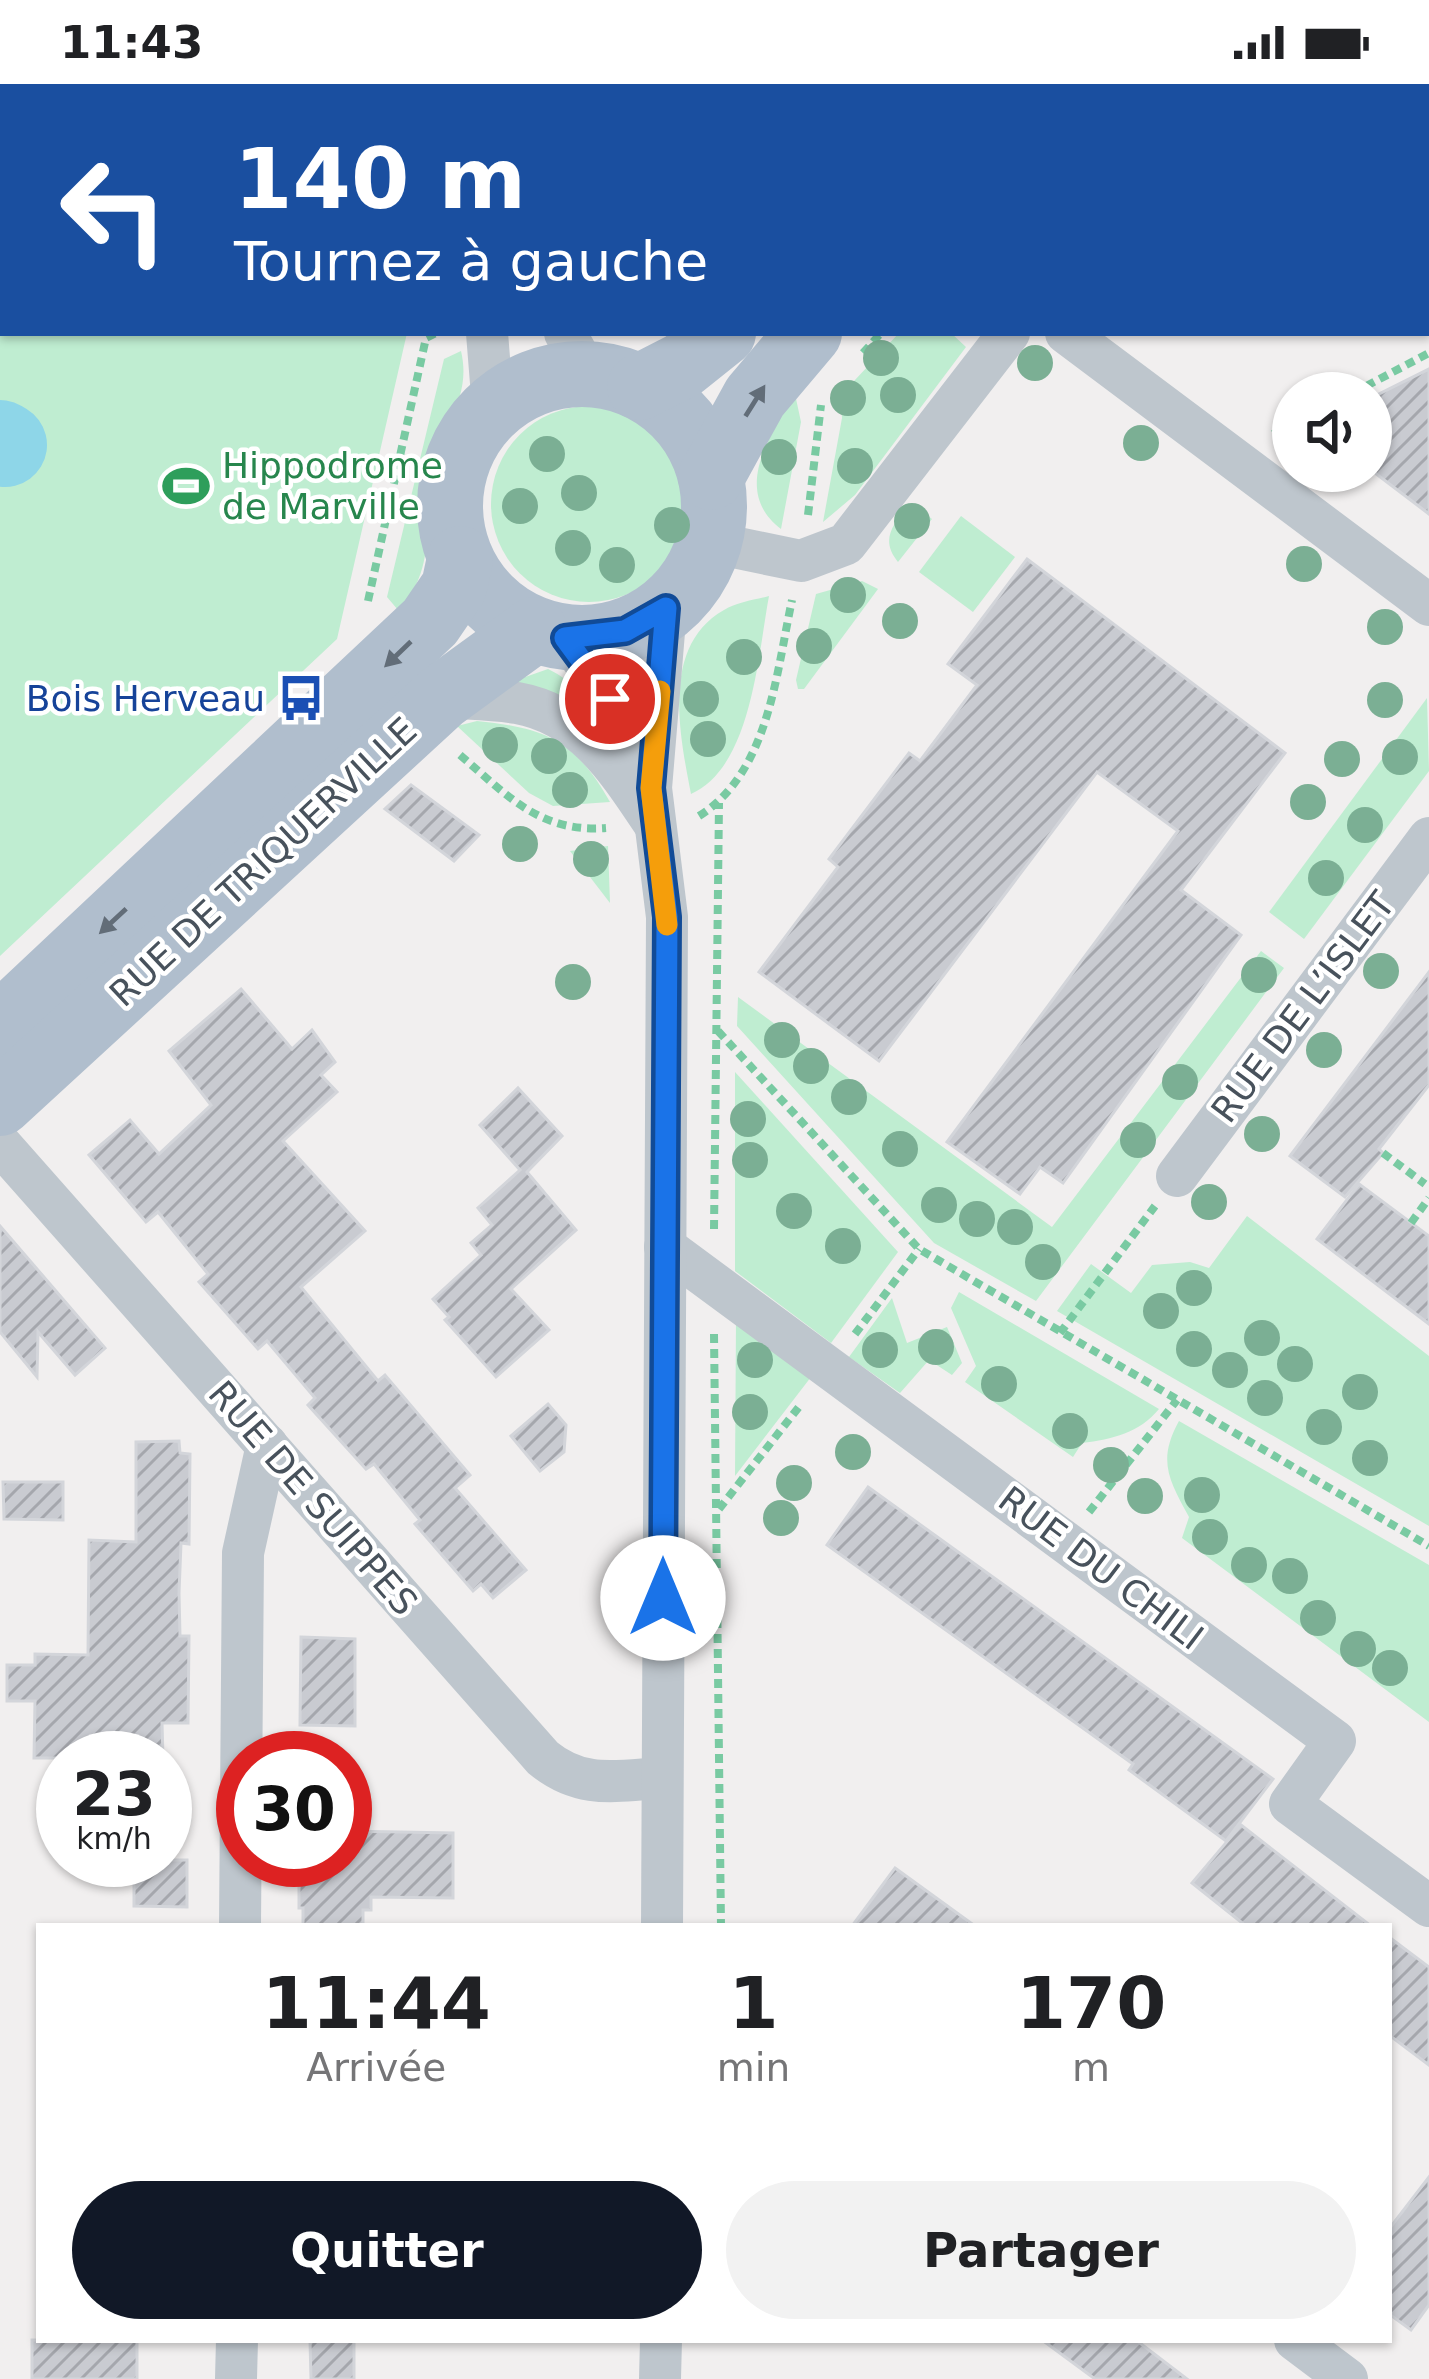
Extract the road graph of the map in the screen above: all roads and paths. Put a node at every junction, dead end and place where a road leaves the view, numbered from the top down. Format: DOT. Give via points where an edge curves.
graph roads {
  1 [pos="487,336"];
  2 [pos="719,336"];
  3 [pos="806,336"];
  4 [pos="1007,336"];
  5 [pos="1070,336"];
  6 [pos="1429,353"];
  7 [pos="598,364"];
  8 [pos="1392,372"];
  9 [pos="493,407"];
  10 [pos="712,477"];
  11 [pos="710,542"];
  12 [pos="460,560"];
  13 [pos="1429,605"];
  14 [pos="666,608"];
  15 [pos="550,634"];
  16 [pos="442,697"];
  17 [pos="718,803"];
  18 [pos="653,806"];
  19 [pos="1426,848"];
  20 [pos="0,1026"];
  21 [pos="717,1030"];
  22 [pos="0,1103"];
  23 [pos="0,1144"];
  24 [pos="1383,1153"];
  25 [pos="1177,1176"];
  26 [pos="1427,1183"];
  27 [pos="1429,1198"];
  28 [pos="1411,1223"];
  29 [pos="665,1247"];
  30 [pos="713,1282"];
  31 [pos="1060,1333"];
  32 [pos="1177,1400"];
  33 [pos="267,1445"];
  34 [pos="1066,1542"];
  35 [pos="1429,1546"];
  36 [pos="661,1778"];
  37 [pos="1429,1906"];
  38 [pos="240,1923"];
  39 [pos="662,1923"];
  40 [pos="721,1923"];
  41 [pos="236,2343"];
  42 [pos="661,2343"];
  43 [pos="1299,2343"];
  44 [pos="236,2379"];
  45 [pos="661,2379"];
  46 [pos="1347,2379"];
  1 -- 9 [label="street"];
  2 -- 7 [label="main road" via="683,365"];
  10 -- 3 [label="main road, one-way" via="755,398"];
  4 -- 11 [label="street" via="845,544 801,561"];
  5 -- 13 [label="street"];
  6 -- 8 [label="path"];
  7 -- 9 [label="main road" via="527,385"];
  7 -- 10 [label="main road" via="661,399 686,424"];
  9 -- 12 [label="main road" via="466,440 452,478"];
  10 -- 11 [label="main road"];
  11 -- 14 [label="main road"];
  12 -- 15 [label="main road" via="490,602"];
  12 -- 20 [label="main road, RUE DE TRIQUERVILLE, one-way" via="454,587 430,622"];
  14 -- 15 [label="main road" via="625,631"];
  14 -- 18 [label="street"];
  15 -- 16 [label="main road, RUE DE TRIQUERVILLE"];
  15 -- 18 [label="street" via="610,699"];
  16 -- 18 [label="street" via="519,703 562,718"];
  16 -- 22 [label="main road, RUE DE TRIQUERVILLE"];
  17 -- 21 [label="path"];
  18 -- 29 [label="street" via="667,917"];
  19 -- 25 [label="street, RUE DE L’ISLET"];
  21 -- 30 [label="path"];
  21 -- 31 [label="path" via="919,1249"];
  23 -- 33 [label="street, RUE DE SUIPPES"];
  24 -- 26 [label="path"];
  25 -- 31 [label="path"];
  27 -- 28 [label="path"];
  29 -- 30 [label="street, RUE DU CHILI"];
  29 -- 36 [label="street"];
  30 -- 34 [label="street, RUE DU CHILI"];
  30 -- 40 [label="path"];
  31 -- 32 [label="path"];
  32 -- 34 [label="path"];
  32 -- 35 [label="path"];
  33 -- 36 [label="street, RUE DE SUIPPES" via="543,1758 584,1781"];
  33 -- 38 [label="street" via="243,1553"];
  34 -- 37 [label="street, RUE DU CHILI" via="1335,1741 1290,1804"];
  36 -- 39 [label="street"];
  41 -- 44 [label="street"];
  42 -- 45 [label="street"];
  43 -- 46 [label="street"];
}
